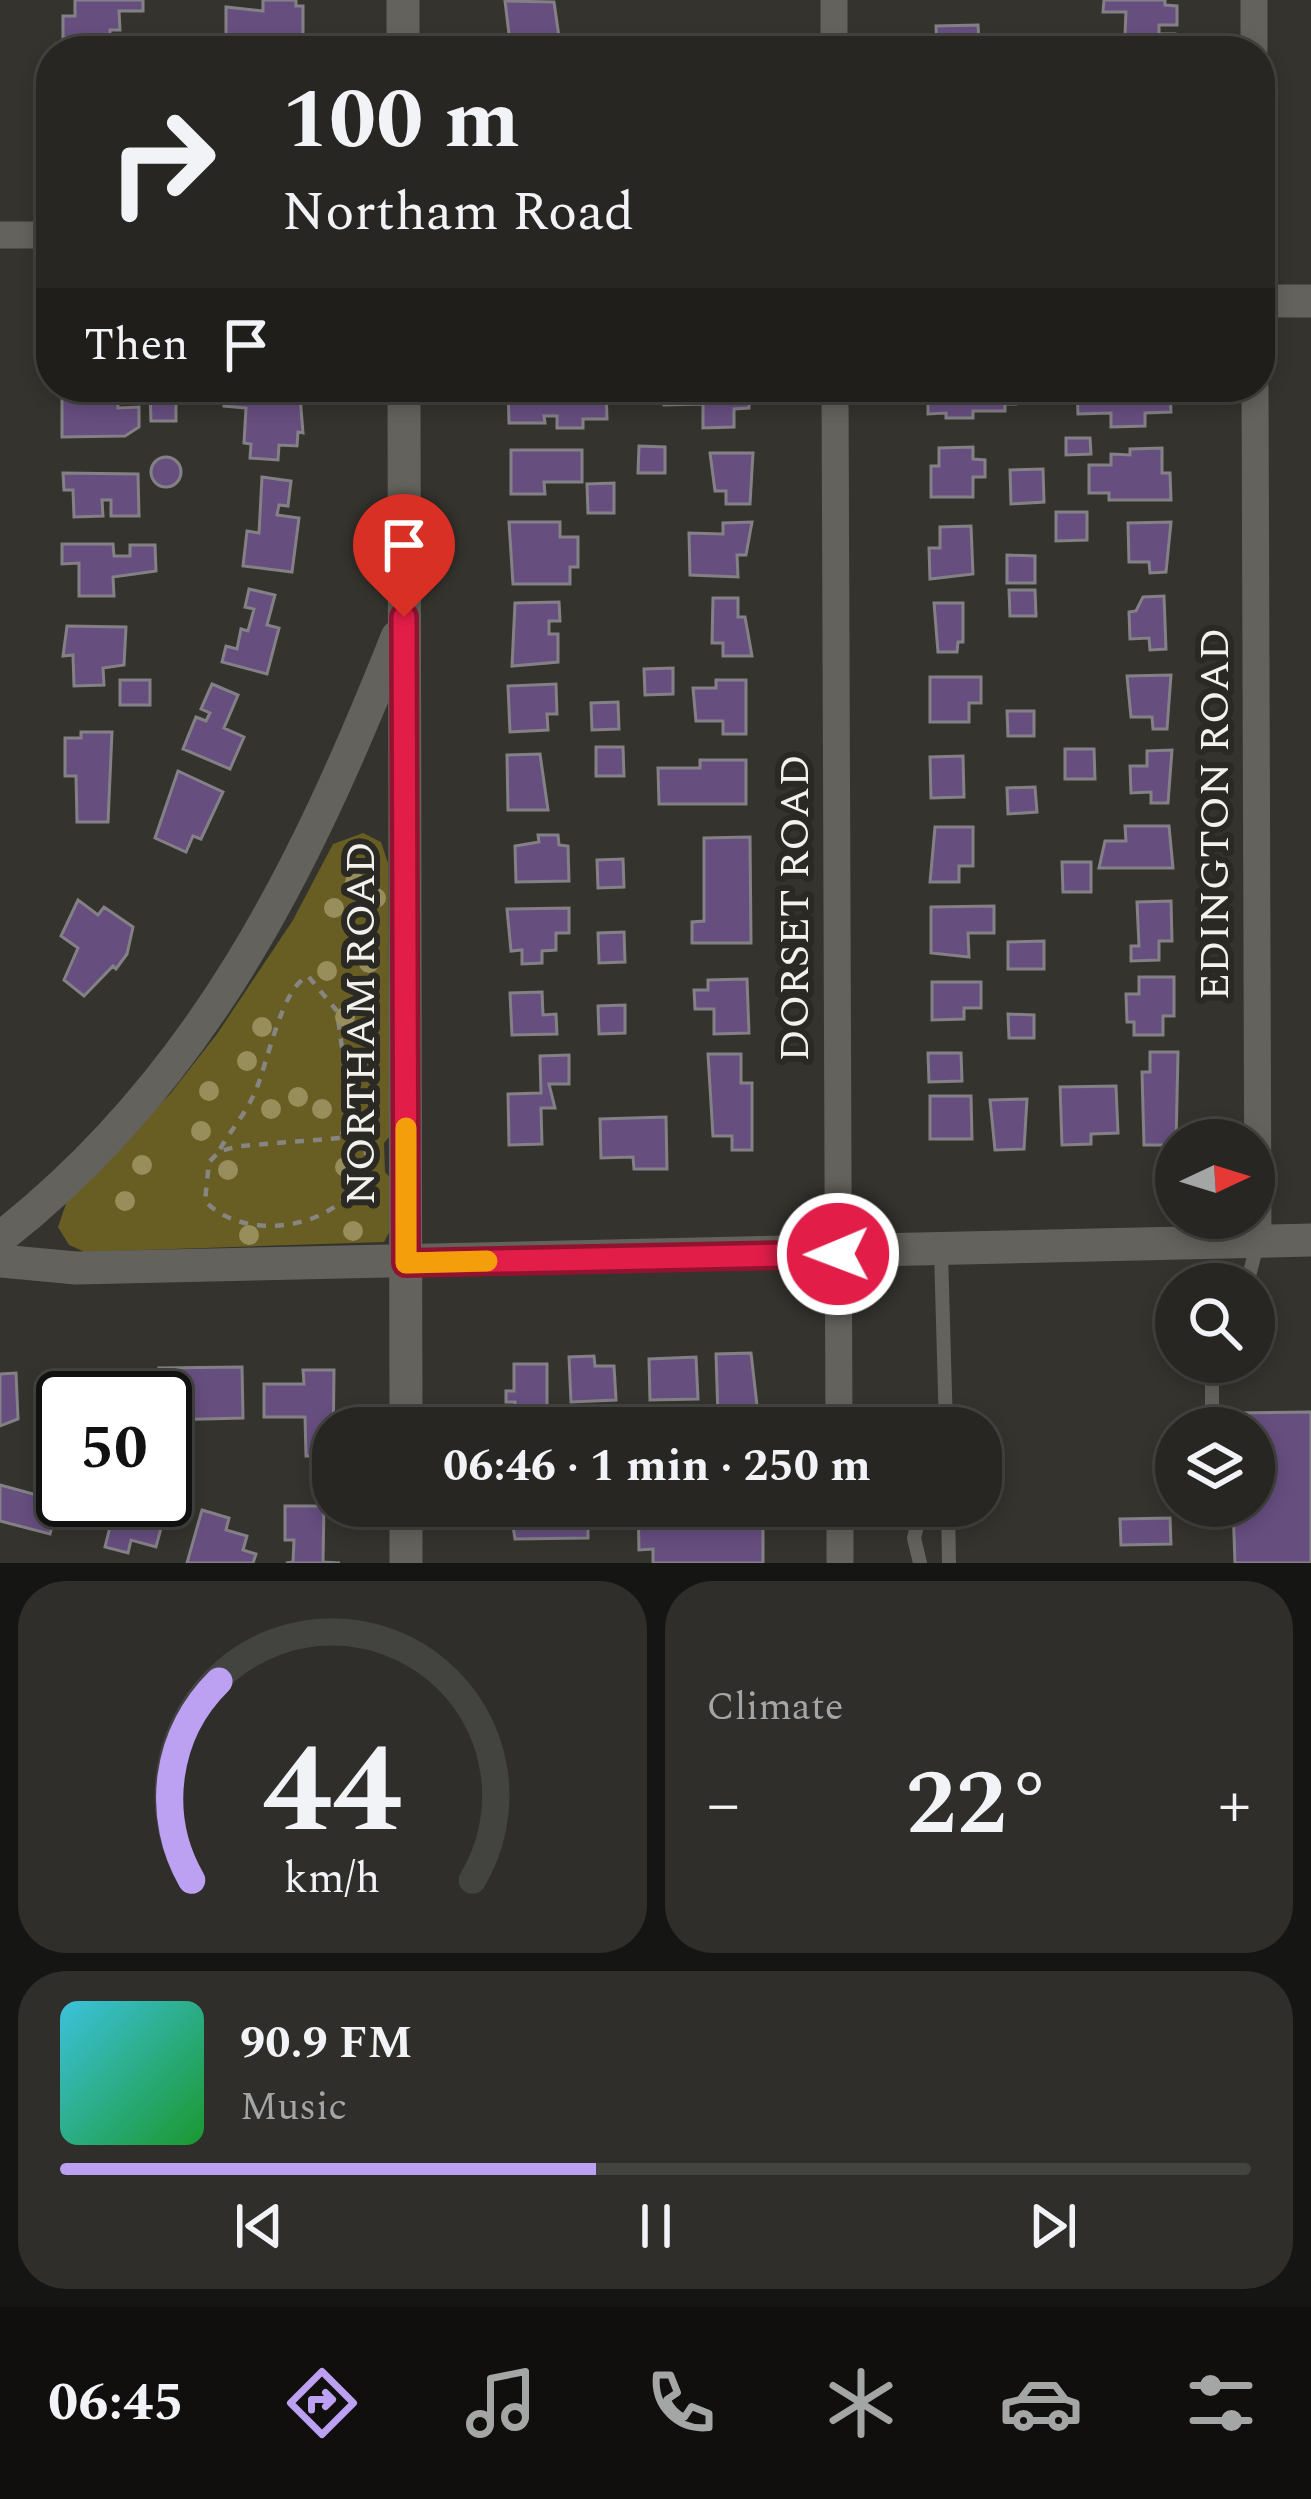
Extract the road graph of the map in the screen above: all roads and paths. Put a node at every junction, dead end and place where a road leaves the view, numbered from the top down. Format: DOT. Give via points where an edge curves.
graph roads {
  1 [pos="403,0"];
  2 [pos="834,0"];
  3 [pos="1254,0"];
  4 [pos="403,36"];
  5 [pos="834,36"];
  6 [pos="1254,36"];
  7 [pos="0,235"];
  8 [pos="36,235"];
  9 [pos="1275,301"];
  10 [pos="1311,301"];
  11 [pos="404,402"];
  12 [pos="835,402"];
  13 [pos="1255,402"];
  14 [pos="404,617"];
  15 [pos="340,1138"];
  16 [pos="384,1145"];
  17 [pos="366,1146"];
  18 [pos="216,1154"];
  19 [pos="0,1238"];
  20 [pos="1311,1240"];
  21 [pos="1258,1241"];
  22 [pos="941,1251"];
  23 [pos="838,1254"];
  24 [pos="0,1261"];
  25 [pos="406,1263"];
  26 [pos="1252,1263"];
  27 [pos="406,1407"];
  28 [pos="839,1407"];
  29 [pos="945,1407"];
  30 [pos="406,1527"];
  31 [pos="840,1527"];
  32 [pos="917,1527"];
  33 [pos="948,1527"];
  34 [pos="406,1563"];
  35 [pos="840,1563"];
  36 [pos="920,1563"];
  37 [pos="949,1563"];
  1 -- 4 [label="street"];
  2 -- 5 [label="street"];
  3 -- 6 [label="street"];
  7 -- 8 [label="street"];
  9 -- 10 [label="street"];
  11 -- 14 [label="street, NORTHAM ROAD"];
  12 -- 23 [label="street, DORSET ROAD"];
  13 -- 21 [label="street, EDINGTON ROAD"];
  14 -- 19 [label="street" via="342,775 232,985 134,1110"];
  14 -- 25 [label="street, NORTHAM ROAD"];
  15 -- 17 [label="path"];
  15 -- 18 [label="path"];
  15 -- 18 [label="path" via="351,1115 337,1011 308,976 284,1003 254,1094"];
  16 -- 17 [label="path"];
  17 -- 18 [label="path" via="365,1171 349,1195 279,1226 226,1216 205,1201 205,1174"];
  20 -- 21 [label="street"];
  21 -- 22 [label="street"];
  21 -- 26 [label="lane"];
  22 -- 23 [label="street"];
  22 -- 29 [label="lane"];
  23 -- 25 [label="street"];
  23 -- 28 [label="street, DORSET ROAD"];
  24 -- 25 [label="street" via="76,1268"];
  25 -- 27 [label="street, NORTHAM ROAD"];
  30 -- 34 [label="street"];
  31 -- 35 [label="street"];
  32 -- 36 [label="lane"];
  33 -- 37 [label="lane"];
}
